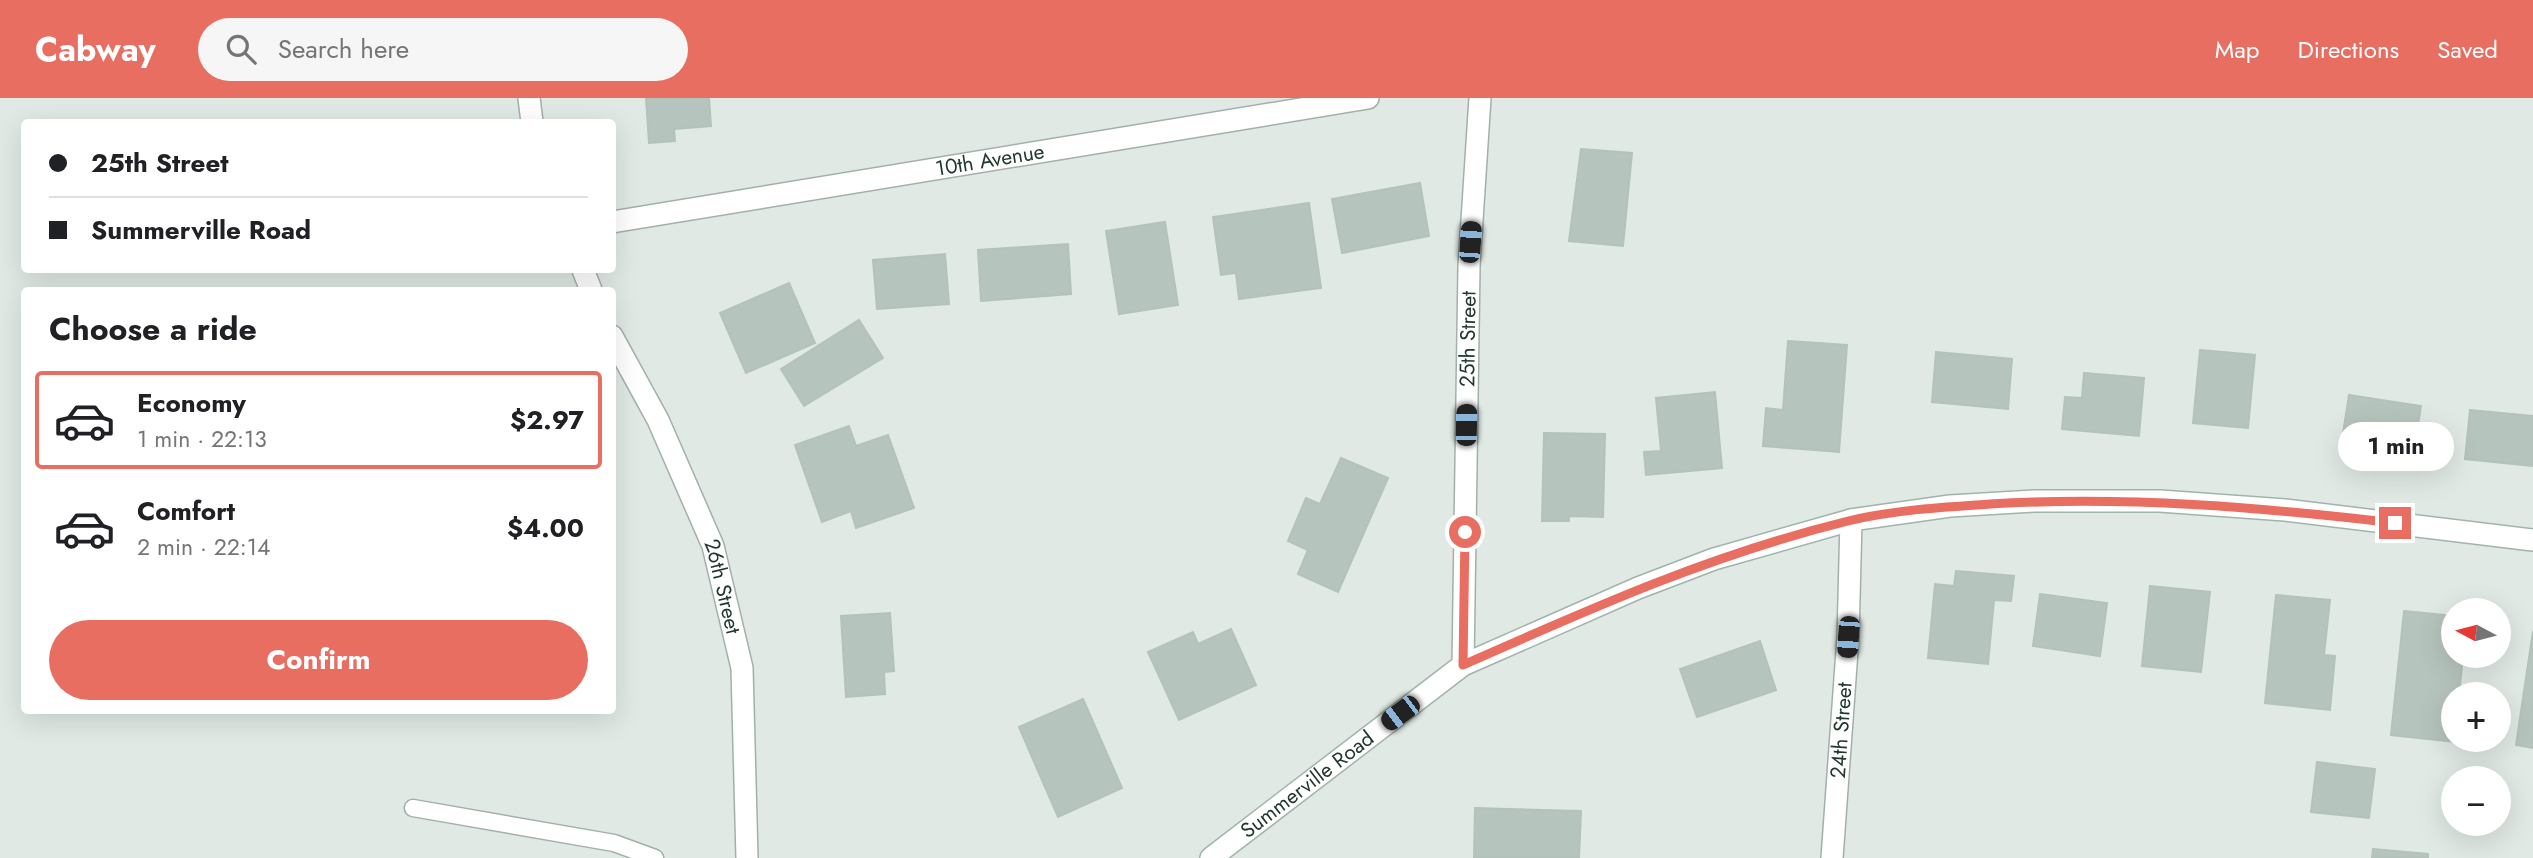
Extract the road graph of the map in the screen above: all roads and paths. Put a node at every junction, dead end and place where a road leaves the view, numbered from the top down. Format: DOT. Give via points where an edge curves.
graph roads {
  1 [pos="529,98"];
  2 [pos="1368,98"];
  3 [pos="1480,98"];
  4 [pos="532,119"];
  5 [pos="616,221"];
  6 [pos="616,343"];
  7 [pos="1851,520"];
  8 [pos="2533,540"];
  9 [pos="1463,665"];
  10 [pos="413,808"];
  11 [pos="655,858"];
  12 [pos="747,858"];
  13 [pos="1211,858"];
  14 [pos="1832,858"];
  1 -- 4 [label="street"];
  2 -- 5 [label="street, 10th Avenue"];
  3 -- 9 [label="street, 25th Street" via="1469,266"];
  6 -- 12 [label="street, 26th Street" via="658,420 713,546 742,668"];
  7 -- 8 [label="street, Summerville Road" via="1950,506 2160,501 2285,510"];
  7 -- 9 [label="street, Summerville Road" via="1714,559 1638,587"];
  7 -- 14 [label="street, 24th Street" via="1848,637"];
  9 -- 13 [label="street, Summerville Road"];
  10 -- 11 [label="lane" via="614,843"];
}
